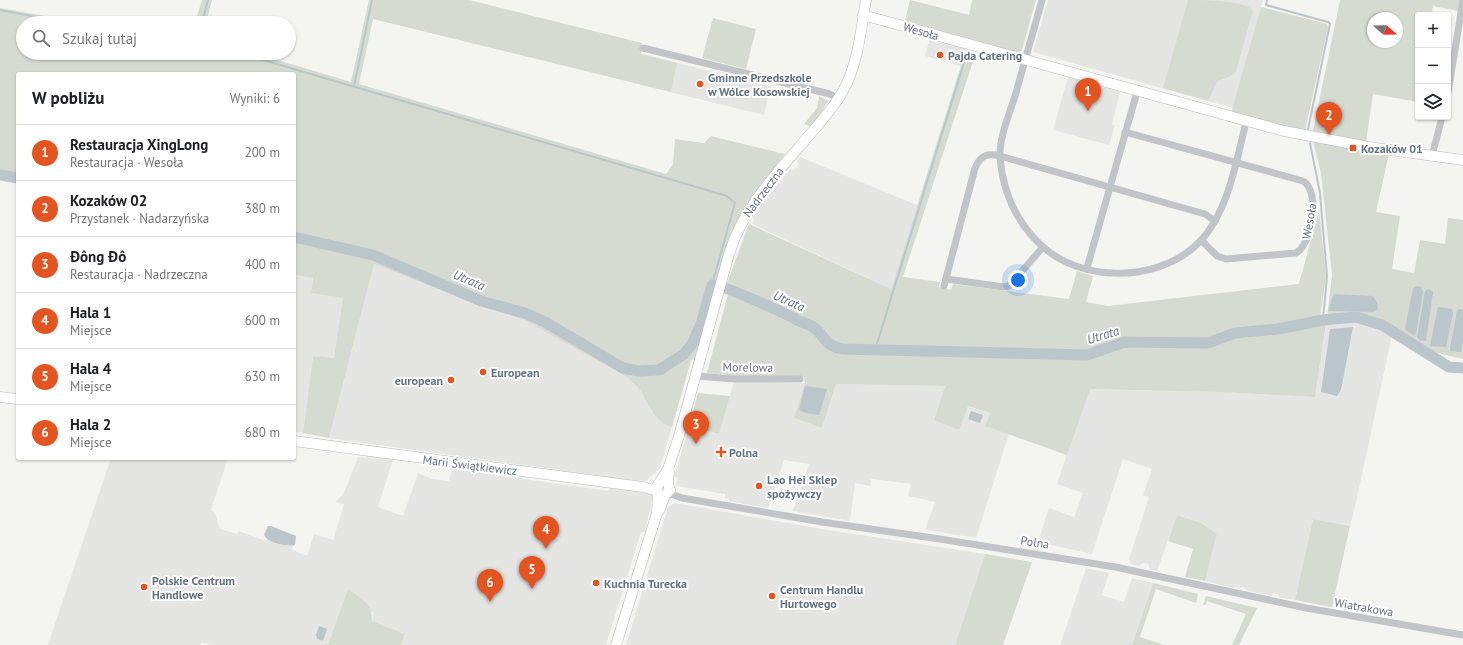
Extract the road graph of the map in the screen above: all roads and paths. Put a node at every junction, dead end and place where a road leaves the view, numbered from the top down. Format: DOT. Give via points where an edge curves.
graph roads {
  1 [pos="866,0"];
  2 [pos="1042,0"];
  3 [pos="1463,0"];
  4 [pos="863,15"];
  5 [pos="643,48"];
  6 [pos="1025,60"];
  7 [pos="1449,84"];
  8 [pos="1137,92"];
  9 [pos="839,99"];
  10 [pos="1441,120"];
  11 [pos="1246,122"];
  12 [pos="1125,132"];
  13 [pos="1000,156"];
  14 [pos="1432,156"];
  15 [pos="1463,160"];
  16 [pos="1236,162"];
  17 [pos="1109,188"];
  18 [pos="1215,221"];
  19 [pos="1201,240"];
  20 [pos="1043,247"];
  21 [pos="1087,268"];
  22 [pos="696,376"];
  23 [pos="800,379"];
  24 [pos="0,397"];
  25 [pos="16,400"];
  26 [pos="296,441"];
  27 [pos="663,489"];
  28 [pos="1261,599"];
  29 [pos="1463,635"];
  30 [pos="616,645"];
  1 -- 4 [label="street, Nadrzeczna"];
  2 -- 6 [label="street"];
  3 -- 7 [label="street"];
  4 -- 6 [label="street, Wesoła"];
  4 -- 9 [label="street, Nadrzeczna" via="851,74"];
  5 -- 9 [label="street" via="830,94"];
  6 -- 8 [label="street, Wesoła"];
  6 -- 13 [label="street"];
  8 -- 11 [label="street, Wesoła"];
  8 -- 12 [label="street"];
  9 -- 22 [label="street, Nadrzeczna" via="754,202 741,222 729,254"];
  10 -- 14 [label="street"];
  11 -- 14 [label="street, Wesoła" via="1326,140"];
  11 -- 16 [label="street"];
  12 -- 16 [label="street, Wesoła"];
  12 -- 17 [label="street"];
  13 -- 17 [label="street"];
  13 -- 20 [label="street" via="1004,183 1011,204 1021,222"];
  13 -- 20 [label="street" via="986,155 978,162 945,283 1007,287 1013,284"];
  14 -- 15 [label="street, Wesoła"];
  16 -- 18 [label="street" via="1227,196"];
  16 -- 19 [label="street, Wesoła" via="1303,181 1310,186 1313,209 1304,246 1296,253 1226,259 1218,256"];
  17 -- 18 [label="street" via="1205,214"];
  17 -- 21 [label="street"];
  18 -- 19 [label="street"];
  19 -- 21 [label="street" via="1179,258 1145,271 1114,273"];
  20 -- 21 [label="street" via="1066,261"];
  22 -- 23 [label="street, Morelowa"];
  22 -- 27 [label="street, Nadrzeczna"];
  24 -- 25 [label="street"];
  26 -- 27 [label="street, Marii Świątkiewicz"];
  27 -- 28 [label="street, Polna" via="686,498 822,522 1114,567"];
  27 -- 30 [label="street, Nadrzeczna" via="659,511"];
  28 -- 29 [label="street, Wiatrakowa"];
}
